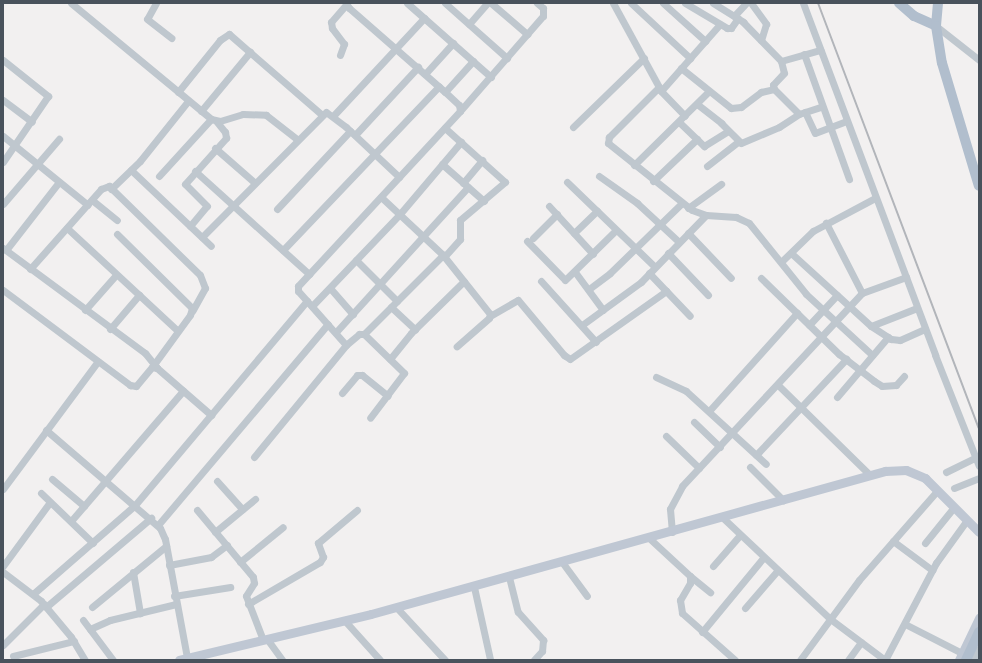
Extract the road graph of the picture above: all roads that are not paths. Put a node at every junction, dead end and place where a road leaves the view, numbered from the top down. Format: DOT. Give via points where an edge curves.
graph roads {
  1 [pos="70,3"];
  2 [pos="156,3"];
  3 [pos="407,3"];
  4 [pos="445,3"];
  5 [pos="487,3"];
  6 [pos="491,3"];
  7 [pos="537,3"];
  8 [pos="613,3"];
  9 [pos="631,3"];
  10 [pos="663,3"];
  11 [pos="685,3"];
  12 [pos="713,3"];
  13 [pos="746,3"];
  14 [pos="751,3"];
  15 [pos="803,3"];
  16 [pos="899,3"];
  17 [pos="938,3"];
  18 [pos="346,4"];
  19 [pos="736,17"];
  20 [pos="424,18"];
  21 [pos="468,24"];
  22 [pos="720,24"];
  23 [pos="936,26"];
  24 [pos="527,34"];
  25 [pos="171,38"];
  26 [pos="761,40"];
  27 [pos="706,41"];
  28 [pos="453,42"];
  29 [pos="396,48"];
  30 [pos="820,50"];
  31 [pos="250,52"];
  32 [pos="804,54"];
  33 [pos="340,55"];
  34 [pos="507,58"];
  35 [pos="644,58"];
  36 [pos="690,58"];
  37 [pos="3,60"];
  38 [pos="979,60"];
  39 [pos="473,61"];
  40 [pos="781,61"];
  41 [pos="418,67"];
  42 [pos="681,68"];
  43 [pos="425,74"];
  44 [pos="491,77"];
  45 [pos="439,86"];
  46 [pos="774,89"];
  47 [pos="660,90"];
  48 [pos="178,92"];
  49 [pos="445,92"];
  50 [pos="708,92"];
  51 [pos="3,100"];
  52 [pos="188,101"];
  53 [pos="697,104"];
  54 [pos="822,107"];
  55 [pos="201,110"];
  56 [pos="460,111"];
  57 [pos="802,113"];
  58 [pos="321,114"];
  59 [pos="333,116"];
  60 [pos="685,116"];
  61 [pos="214,120"];
  62 [pos="846,121"];
  63 [pos="32,122"];
  64 [pos="679,122"];
  65 [pos="573,127"];
  66 [pos="445,128"];
  67 [pos="829,128"];
  68 [pos="728,131"];
  69 [pos="353,133"];
  70 [pos="3,136"];
  71 [pos="59,139"];
  72 [pos="297,139"];
  73 [pos="697,139"];
  74 [pos="461,142"];
  75 [pos="738,142"];
  76 [pos="14,146"];
  77 [pos="215,148"];
  78 [pos="375,154"];
  79 [pos="482,160"];
  80 [pos="3,162"];
  81 [pos="37,163"];
  82 [pos="442,164"];
  83 [pos="634,165"];
  84 [pos="707,166"];
  85 [pos="131,170"];
  86 [pos="196,171"];
  87 [pos="159,176"];
  88 [pos="599,176"];
  89 [pos="400,178"];
  90 [pos="653,180"];
  91 [pos="849,180"];
  92 [pos="60,182"];
  93 [pos="567,182"];
  94 [pos="255,183"];
  95 [pos="722,184"];
  96 [pos="465,185"];
  97 [pos="979,186"];
  98 [pos="111,189"];
  99 [pos="381,197"];
  100 [pos="875,198"];
  101 [pos="484,201"];
  102 [pos="90,202"];
  103 [pos="3,204"];
  104 [pos="234,205"];
  105 [pos="549,206"];
  106 [pos="685,206"];
  107 [pos="277,209"];
  108 [pos="597,211"];
  109 [pos="557,214"];
  110 [pos="399,215"];
  111 [pos="706,215"];
  112 [pos="117,220"];
  113 [pos="660,223"];
  114 [pos="826,223"];
  115 [pos="190,226"];
  116 [pos="67,228"];
  117 [pos="616,230"];
  118 [pos="574,233"];
  119 [pos="688,233"];
  120 [pos="117,234"];
  121 [pos="202,237"];
  122 [pos="423,238"];
  123 [pos="679,242"];
  124 [pos="211,246"];
  125 [pos="634,247"];
  126 [pos="4,249"];
  127 [pos="283,250"];
  128 [pos="668,253"];
  129 [pos="791,253"];
  130 [pos="593,254"];
  131 [pos="444,256"];
  132 [pos="356,260"];
  133 [pos="782,261"];
  134 [pos="655,267"];
  135 [pos="30,269"];
  136 [pos="575,272"];
  137 [pos="649,273"];
  138 [pos="309,274"];
  139 [pos="116,275"];
  140 [pos="906,277"];
  141 [pos="731,278"];
  142 [pos="761,278"];
  143 [pos="464,281"];
  144 [pos="541,281"];
  145 [pos="381,284"];
  146 [pos="330,288"];
  147 [pos="3,290"];
  148 [pos="589,290"];
  149 [pos="666,291"];
  150 [pos="862,293"];
  151 [pos="139,295"];
  152 [pos="708,295"];
  153 [pos="837,295"];
  154 [pos="397,301"];
  155 [pos="309,304"];
  156 [pos="391,307"];
  157 [pos="850,307"];
  158 [pos="917,308"];
  159 [pos="824,309"];
  160 [pos="85,310"];
  161 [pos="603,310"];
  162 [pos="192,311"];
  163 [pos="797,313"];
  164 [pos="353,314"];
  165 [pos="490,316"];
  166 [pos="690,316"];
  167 [pos="837,321"];
  168 [pos="328,324"];
  169 [pos="582,325"];
  170 [pos="809,325"];
  171 [pos="871,326"];
  172 [pos="110,329"];
  173 [pos="415,329"];
  174 [pos="925,329"];
  175 [pos="178,331"];
  176 [pos="336,332"];
  177 [pos="364,334"];
  178 [pos="822,337"];
  179 [pos="888,337"];
  180 [pos="596,342"];
  181 [pos="346,345"];
  182 [pos="457,346"];
  183 [pos="872,355"];
  184 [pos="390,359"];
  185 [pos="846,359"];
  186 [pos="98,361"];
  187 [pos="156,365"];
  188 [pos="860,370"];
  189 [pos="904,376"];
  190 [pos="656,377"];
  191 [pos="778,385"];
  192 [pos="184,391"];
  193 [pos="342,393"];
  194 [pos="388,396"];
  195 [pos="837,397"];
  196 [pos="802,408"];
  197 [pos="709,411"];
  198 [pos="211,415"];
  199 [pos="370,418"];
  200 [pos="694,422"];
  201 [pos="46,430"];
  202 [pos="733,433"];
  203 [pos="666,436"];
  204 [pos="720,447"];
  205 [pos="756,455"];
  206 [pos="254,457"];
  207 [pos="975,458"];
  208 [pos="766,464"];
  209 [pos="979,466"];
  210 [pos="750,467"];
  211 [pos="699,468"];
  212 [pos="946,472"];
  213 [pos="870,475"];
  214 [pos="979,478"];
  215 [pos="52,479"];
  216 [pos="106,480"];
  217 [pos="217,481"];
  218 [pos="4,487"];
  219 [pos="954,488"];
  220 [pos="938,491"];
  221 [pos="41,493"];
  222 [pos="255,499"];
  223 [pos="783,500"];
  224 [pos="50,502"];
  225 [pos="136,505"];
  226 [pos="84,506"];
  227 [pos="954,507"];
  228 [pos="242,509"];
  229 [pos="197,510"];
  230 [pos="357,510"];
  231 [pos="722,517"];
  232 [pos="151,518"];
  233 [pos="967,520"];
  234 [pos="71,521"];
  235 [pos="158,525"];
  236 [pos="283,527"];
  237 [pos="215,532"];
  238 [pos="672,532"];
  239 [pos="979,532"];
  240 [pos="740,535"];
  241 [pos="649,538"];
  242 [pos="893,541"];
  243 [pos="93,543"];
  244 [pos="926,543"];
  245 [pos="227,545"];
  246 [pos="166,546"];
  247 [pos="763,558"];
  248 [pos="240,562"];
  249 [pos="562,562"];
  250 [pos="169,565"];
  251 [pos="3,566"];
  252 [pos="713,566"];
  253 [pos="932,570"];
  254 [pos="777,571"];
  255 [pos="3,572"];
  256 [pos="133,572"];
  257 [pos="690,576"];
  258 [pos="509,577"];
  259 [pos="230,587"];
  260 [pos="474,587"];
  261 [pos="710,592"];
  262 [pos="33,594"];
  263 [pos="587,596"];
  264 [pos="175,600"];
  265 [pos="248,604"];
  266 [pos="45,606"];
  267 [pos="92,607"];
  268 [pos="397,608"];
  269 [pos="745,608"];
  270 [pos="140,613"];
  271 [pos="829,618"];
  272 [pos="979,618"];
  273 [pos="83,620"];
  274 [pos="345,621"];
  275 [pos="905,624"];
  276 [pos="90,629"];
  277 [pos="702,632"];
  278 [pos="979,632"];
  279 [pos="265,639"];
  280 [pos="74,641"];
  281 [pos="861,642"];
  282 [pos="3,645"];
  283 [pos="979,649"];
  284 [pos="13,656"];
  285 [pos="183,659"];
  286 [pos="490,659"];
  287 [pos="969,659"];
  288 [pos="85,660"];
  289 [pos="113,660"];
  290 [pos="282,660"];
  291 [pos="380,660"];
  292 [pos="445,660"];
  293 [pos="534,660"];
  294 [pos="735,660"];
  295 [pos="800,660"];
  296 [pos="848,660"];
  1 -- 48 [label="street"];
  2 -- 25 [label="street" via="148,19"];
  3 -- 20 [label="street"];
  4 -- 21 [label="street"];
  5 -- 21 [label="street"];
  6 -- 24 [label="street"];
  7 -- 24 [label="street" via="544,12"];
  8 -- 35 [label="street"];
  9 -- 36 [label="street"];
  10 -- 27 [label="street"];
  11 -- 22 [label="street"];
  12 -- 19 [label="street"];
  13 -- 19 [label="street"];
  14 -- 26 [label="street" via="766,24"];
  15 -- 30 [label="street"];
  16 -- 23 [label="main road" via="914,16"];
  17 -- 23 [label="main road"];
  18 -- 29 [label="street"];
  18 -- 33 [label="street" via="331,22 332,28 344,44"];
  19 -- 22 [label="street" via="731,28"];
  19 -- 26 [label="street"];
  20 -- 28 [label="street"];
  20 -- 29 [label="street"];
  21 -- 34 [label="street"];
  22 -- 27 [label="street"];
  23 -- 38 [label="street"];
  23 -- 97 [label="main road" via="942,63"];
  24 -- 34 [label="street"];
  26 -- 40 [label="street"];
  27 -- 36 [label="street"];
  28 -- 39 [label="street"];
  28 -- 43 [label="street"];
  29 -- 41 [label="street"];
  29 -- 59 [label="street"];
  30 -- 32 [label="street"];
  30 -- 62 [label="street"];
  31 -- 48 [label="street" via="227,34"];
  31 -- 55 [label="street"];
  31 -- 58 [label="street"];
  32 -- 40 [label="street"];
  32 -- 54 [label="street"];
  34 -- 44 [label="street"];
  35 -- 47 [label="street"];
  35 -- 65 [label="street"];
  36 -- 42 [label="street"];
  37 -- 63 [label="street" via="48,96"];
  39 -- 44 [label="street"];
  39 -- 49 [label="street"];
  40 -- 46 [label="street" via="784,73 773,84"];
  41 -- 43 [label="street"];
  41 -- 69 [label="street"];
  42 -- 47 [label="street"];
  42 -- 50 [label="street"];
  43 -- 45 [label="street"];
  44 -- 56 [label="street"];
  45 -- 49 [label="street"];
  45 -- 78 [label="street"];
  46 -- 50 [label="street" via="761,92 744,105 735,108"];
  46 -- 57 [label="street"];
  47 -- 60 [label="street"];
  47 -- 83 [label="street" via="609,137 608,143"];
  48 -- 52 [label="street"];
  49 -- 56 [label="street" via="459,105"];
  50 -- 53 [label="street"];
  51 -- 63 [label="street"];
  52 -- 55 [label="street"];
  52 -- 85 [label="street"];
  53 -- 60 [label="street"];
  53 -- 68 [label="street"];
  54 -- 57 [label="street"];
  54 -- 67 [label="street"];
  55 -- 61 [label="street"];
  56 -- 66 [label="street"];
  57 -- 67 [label="street" via="812,131 819,132"];
  57 -- 75 [label="street" via="747,142"];
  58 -- 59 [label="street" via="326,112"];
  58 -- 72 [label="street"];
  59 -- 69 [label="street"];
  60 -- 64 [label="street"];
  61 -- 72 [label="street" via="243,114 266,115"];
  61 -- 77 [label="street" via="226,135"];
  61 -- 87 [label="street"];
  62 -- 67 [label="street"];
  62 -- 100 [label="street"];
  63 -- 76 [label="street"];
  64 -- 73 [label="street"];
  64 -- 83 [label="street"];
  66 -- 74 [label="street"];
  66 -- 89 [label="street"];
  67 -- 91 [label="street"];
  68 -- 73 [label="street" via="706,146"];
  68 -- 75 [label="street"];
  69 -- 78 [label="street"];
  69 -- 107 [label="street"];
  70 -- 76 [label="street"];
  71 -- 81 [label="street"];
  72 -- 94 [label="street"];
  73 -- 90 [label="street"];
  74 -- 79 [label="street"];
  74 -- 82 [label="street"];
  75 -- 84 [label="street"];
  76 -- 80 [label="street"];
  76 -- 81 [label="street"];
  77 -- 86 [label="street"];
  77 -- 94 [label="street"];
  78 -- 89 [label="street"];
  78 -- 127 [label="street"];
  79 -- 96 [label="street"];
  79 -- 101 [label="street" via="505,182"];
  81 -- 92 [label="street"];
  81 -- 103 [label="street"];
  82 -- 96 [label="street"];
  82 -- 110 [label="street"];
  83 -- 90 [label="street"];
  85 -- 98 [label="street"];
  85 -- 115 [label="street"];
  86 -- 104 [label="street"];
  86 -- 115 [label="street" via="185,184 207,206"];
  88 -- 113 [label="street" via="630,197"];
  89 -- 99 [label="street"];
  90 -- 106 [label="street"];
  92 -- 102 [label="street"];
  92 -- 126 [label="street"];
  93 -- 108 [label="street"];
  94 -- 104 [label="street"];
  95 -- 106 [label="street"];
  96 -- 101 [label="street"];
  96 -- 122 [label="street"];
  98 -- 102 [label="street" via="104,187"];
  98 -- 162 [label="street" via="200,275 205,288"];
  99 -- 110 [label="street"];
  99 -- 138 [label="street"];
  100 -- 114 [label="street"];
  100 -- 140 [label="street"];
  101 -- 131 [label="street" via="460,220 460,239"];
  102 -- 112 [label="street"];
  102 -- 116 [label="street"];
  104 -- 121 [label="street"];
  104 -- 127 [label="street"];
  105 -- 109 [label="street"];
  106 -- 111 [label="street"];
  106 -- 113 [label="street"];
  108 -- 117 [label="street"];
  108 -- 118 [label="street"];
  109 -- 118 [label="street"];
  109 -- 136 [label="street" via="530,239 562,278 567,279"];
  110 -- 122 [label="street"];
  110 -- 132 [label="street"];
  111 -- 119 [label="street"];
  111 -- 133 [label="street" via="744,219"];
  113 -- 123 [label="street"];
  113 -- 125 [label="street"];
  114 -- 129 [label="street" via="813,231"];
  114 -- 150 [label="street"];
  115 -- 121 [label="street"];
  116 -- 135 [label="street"];
  116 -- 139 [label="street"];
  117 -- 125 [label="street"];
  117 -- 130 [label="street"];
  118 -- 130 [label="street"];
  119 -- 123 [label="street"];
  119 -- 141 [label="street"];
  120 -- 162 [label="street" via="189,303"];
  121 -- 124 [label="street"];
  122 -- 131 [label="street"];
  122 -- 145 [label="street"];
  123 -- 128 [label="street"];
  125 -- 134 [label="street"];
  125 -- 148 [label="street" via="610,273"];
  126 -- 135 [label="street"];
  127 -- 138 [label="street"];
  128 -- 134 [label="street"];
  128 -- 152 [label="street"];
  129 -- 133 [label="street"];
  129 -- 153 [label="street"];
  130 -- 136 [label="street"];
  131 -- 143 [label="street"];
  131 -- 154 [label="street"];
  132 -- 145 [label="street"];
  132 -- 146 [label="street"];
  133 -- 159 [label="street" via="806,294"];
  134 -- 137 [label="street"];
  135 -- 160 [label="street"];
  136 -- 148 [label="street"];
  137 -- 149 [label="street"];
  137 -- 161 [label="street"];
  138 -- 155 [label="street" via="297,288"];
  139 -- 151 [label="street"];
  139 -- 160 [label="street"];
  140 -- 150 [label="street"];
  140 -- 158 [label="street"];
  142 -- 163 [label="street"];
  143 -- 165 [label="street"];
  143 -- 173 [label="street"];
  144 -- 169 [label="street"];
  145 -- 154 [label="street"];
  145 -- 164 [label="street"];
  146 -- 155 [label="street"];
  146 -- 164 [label="street"];
  147 -- 186 [label="street"];
  148 -- 161 [label="street"];
  149 -- 166 [label="street"];
  149 -- 180 [label="street"];
  150 -- 157 [label="street"];
  151 -- 172 [label="street"];
  151 -- 175 [label="street"];
  153 -- 157 [label="street"];
  153 -- 159 [label="street"];
  154 -- 156 [label="street"];
  155 -- 168 [label="street"];
  155 -- 198 [label="street"];
  156 -- 173 [label="street"];
  156 -- 177 [label="street"];
  157 -- 167 [label="street"];
  157 -- 171 [label="street"];
  158 -- 171 [label="street"];
  158 -- 174 [label="street"];
  159 -- 167 [label="street"];
  159 -- 170 [label="street"];
  160 -- 172 [label="street"];
  161 -- 169 [label="street"];
  162 -- 175 [label="street"];
  163 -- 170 [label="street"];
  163 -- 197 [label="street"];
  164 -- 176 [label="street"];
  165 -- 180 [label="street" via="518,300 567,358 574,358"];
  165 -- 182 [label="street"];
  167 -- 178 [label="street"];
  167 -- 183 [label="street"];
  168 -- 176 [label="street"];
  168 -- 235 [label="street"];
  169 -- 180 [label="street"];
  170 -- 178 [label="street"];
  171 -- 179 [label="street"];
  172 -- 187 [label="street"];
  173 -- 184 [label="street"];
  174 -- 179 [label="street" via="900,340"];
  174 -- 207 [label="street"];
  175 -- 187 [label="street"];
  176 -- 181 [label="street"];
  177 -- 181 [label="street" via="359,334"];
  177 -- 184 [label="street"];
  178 -- 185 [label="street"];
  178 -- 191 [label="street"];
  179 -- 183 [label="street"];
  181 -- 206 [label="street"];
  183 -- 188 [label="street"];
  184 -- 194 [label="street" via="403,371 404,376"];
  185 -- 188 [label="street"];
  185 -- 196 [label="street"];
  186 -- 187 [label="street" via="133,387"];
  186 -- 201 [label="street"];
  187 -- 192 [label="street"];
  188 -- 189 [label="street" via="882,386 896,385"];
  188 -- 195 [label="street"];
  190 -- 197 [label="street" via="686,391"];
  191 -- 196 [label="street"];
  191 -- 202 [label="street"];
  192 -- 198 [label="street"];
  192 -- 216 [label="street"];
  193 -- 194 [label="street" via="357,375 362,374"];
  194 -- 199 [label="street"];
  196 -- 205 [label="street"];
  196 -- 213 [label="street"];
  197 -- 202 [label="street"];
  198 -- 225 [label="street"];
  200 -- 204 [label="street"];
  201 -- 216 [label="street"];
  201 -- 218 [label="street"];
  202 -- 204 [label="street"];
  202 -- 205 [label="street"];
  203 -- 211 [label="street"];
  204 -- 211 [label="street"];
  205 -- 208 [label="street"];
  207 -- 209 [label="street"];
  207 -- 212 [label="street"];
  210 -- 223 [label="street"];
  211 -- 238 [label="street" via="682,486 673,501 670,517"];
  213 -- 220 [label="main road" via="896,470 911,471 924,478"];
  213 -- 223 [label="main road"];
  214 -- 219 [label="street"];
  215 -- 226 [label="street"];
  216 -- 225 [label="street"];
  216 -- 226 [label="street"];
  217 -- 228 [label="street"];
  220 -- 227 [label="main road"];
  220 -- 242 [label="street"];
  221 -- 224 [label="street"];
  222 -- 228 [label="street"];
  223 -- 231 [label="main road"];
  224 -- 234 [label="street"];
  224 -- 251 [label="street"];
  225 -- 232 [label="street"];
  225 -- 243 [label="street"];
  226 -- 234 [label="street"];
  227 -- 233 [label="main road"];
  227 -- 244 [label="street"];
  228 -- 237 [label="street"];
  229 -- 237 [label="street"];
  230 -- 265 [label="street" via="318,543 323,557 320,562"];
  231 -- 238 [label="main road"];
  231 -- 240 [label="street"];
  232 -- 235 [label="street"];
  232 -- 266 [label="street"];
  233 -- 239 [label="main road"];
  233 -- 253 [label="street"];
  234 -- 243 [label="street"];
  235 -- 246 [label="street" via="163,532"];
  236 -- 248 [label="street"];
  237 -- 245 [label="street"];
  238 -- 241 [label="main road"];
  240 -- 247 [label="street"];
  240 -- 252 [label="street"];
  241 -- 249 [label="main road"];
  241 -- 257 [label="street"];
  242 -- 253 [label="street"];
  242 -- 271 [label="street"];
  243 -- 262 [label="street"];
  245 -- 248 [label="street"];
  245 -- 250 [label="street" via="210,557"];
  246 -- 250 [label="street"];
  246 -- 256 [label="street"];
  247 -- 254 [label="street"];
  247 -- 277 [label="street"];
  248 -- 265 [label="street" via="254,580 246,594"];
  249 -- 258 [label="main road"];
  249 -- 263 [label="street"];
  250 -- 264 [label="street"];
  253 -- 275 [label="street"];
  254 -- 269 [label="street"];
  254 -- 271 [label="street"];
  255 -- 262 [label="street"];
  256 -- 267 [label="street"];
  256 -- 270 [label="street"];
  257 -- 261 [label="street"];
  257 -- 277 [label="street" via="690,583 680,600 679,608"];
  258 -- 260 [label="main road"];
  258 -- 293 [label="street" via="518,612 543,640 542,651"];
  259 -- 264 [label="street"];
  260 -- 268 [label="main road"];
  260 -- 286 [label="street"];
  262 -- 266 [label="street"];
  264 -- 270 [label="street"];
  264 -- 285 [label="street"];
  265 -- 279 [label="street"];
  266 -- 280 [label="street"];
  266 -- 282 [label="street"];
  268 -- 274 [label="main road"];
  268 -- 292 [label="street"];
  270 -- 276 [label="street" via="105,622"];
  271 -- 281 [label="street"];
  271 -- 295 [label="street"];
  272 -- 287 [label="main road"];
  273 -- 276 [label="street"];
  274 -- 279 [label="main road"];
  274 -- 291 [label="street"];
  275 -- 281 [label="street" via="885,660"];
  275 -- 287 [label="street"];
  276 -- 289 [label="street"];
  277 -- 294 [label="street"];
  278 -- 287 [label="main road"];
  279 -- 285 [label="main road"];
  279 -- 290 [label="street"];
  280 -- 284 [label="street"];
  280 -- 288 [label="street"];
  281 -- 296 [label="street"];
  283 -- 287 [label="street"];
}
